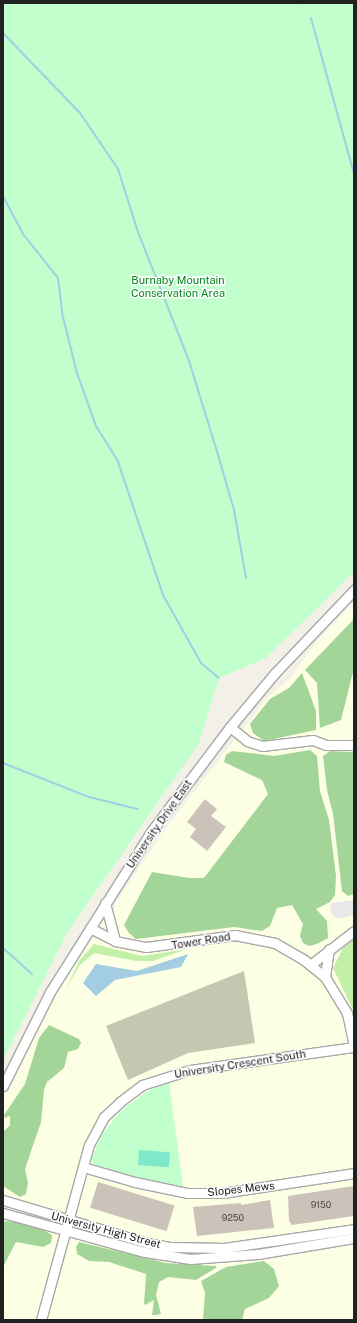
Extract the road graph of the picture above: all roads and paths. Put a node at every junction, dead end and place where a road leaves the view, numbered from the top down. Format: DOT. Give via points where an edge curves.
graph roads {
  1 [pos="354,590"];
  2 [pos="230,727"];
  3 [pos="354,745"];
  4 [pos="105,903"];
  5 [pos="90,928"];
  6 [pos="354,931"];
  7 [pos="115,941"];
  8 [pos="329,949"];
  9 [pos="310,965"];
  10 [pos="325,977"];
  11 [pos="354,1046"];
  12 [pos="3,1086"];
  13 [pos="83,1167"];
  14 [pos="354,1174"];
  15 [pos="3,1200"];
  16 [pos="3,1212"];
  17 [pos="70,1220"];
  18 [pos="67,1229"];
  19 [pos="354,1229"];
  20 [pos="354,1238"];
  21 [pos="41,1320"];
  1 -- 2 [label="street, University Drive East" via="303,642"];
  2 -- 3 [label="street" via="247,741 262,746 313,740 326,745"];
  2 -- 4 [label="street, University Drive East" via="150,833"];
  4 -- 5 [label="street, University Drive East"];
  4 -- 7 [label="street"];
  5 -- 7 [label="street, Tower Road"];
  5 -- 12 [label="street, University Drive East" via="50,992"];
  6 -- 8 [label="street"];
  7 -- 9 [label="street, Tower Road" via="159,947 235,935 275,944"];
  8 -- 9 [label="street"];
  8 -- 10 [label="street"];
  9 -- 10 [label="street, Tower Road"];
  10 -- 11 [label="street, Tower Road" via="347,1013"];
  11 -- 13 [label="street, University Crescent South" via="190,1070 142,1085 104,1117 89,1145"];
  13 -- 14 [label="street, Slopes Mews" via="187,1193 222,1193"];
  13 -- 17 [label="street, University Crescent South"];
  15 -- 17 [label="street, University High Street"];
  16 -- 18 [label="street, University High Street"];
  17 -- 18 [label="street, University Crescent South"];
  17 -- 19 [label="street, University High Street" via="147,1243 208,1249"];
  18 -- 20 [label="street, University High Street" via="145,1252 190,1259 258,1254"];
  18 -- 21 [label="street, University Crescent South"];
}
